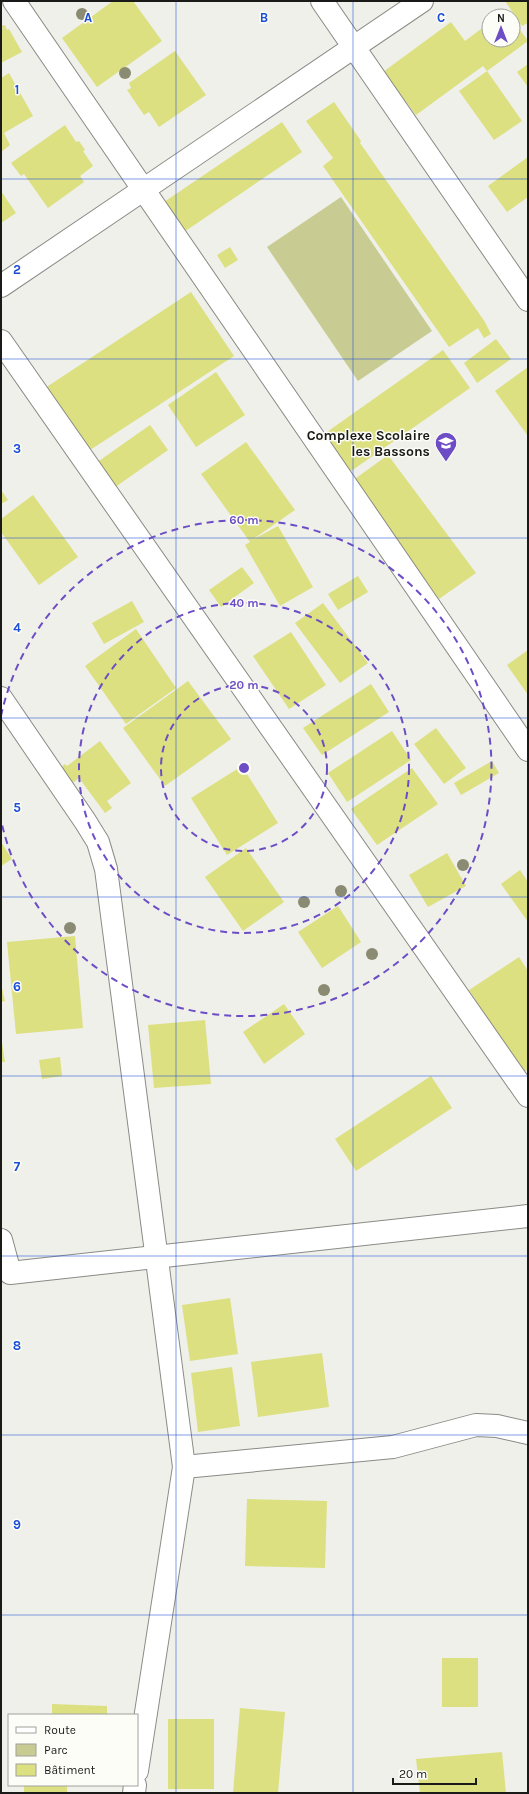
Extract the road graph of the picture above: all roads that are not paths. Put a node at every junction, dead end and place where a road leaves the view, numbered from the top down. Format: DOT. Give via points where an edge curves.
graph roads {
  1 [pos="14,1"];
  2 [pos="322,1"];
  3 [pos="422,1"];
  4 [pos="353,48"];
  5 [pos="144,189"];
  6 [pos="1,286"];
  7 [pos="528,300"];
  8 [pos="1,341"];
  9 [pos="1,698"];
  10 [pos="528,750"];
  11 [pos="528,1096"];
  12 [pos="528,1216"];
  13 [pos="1,1240"];
  14 [pos="157,1257"];
  15 [pos="528,1433"];
  16 [pos="184,1467"];
  17 [pos="138,1765"];
  1 -- 5 [label="street"];
  2 -- 4 [label="street"];
  3 -- 4 [label="street"];
  4 -- 5 [label="street"];
  4 -- 7 [label="street"];
  5 -- 6 [label="street"];
  5 -- 10 [label="street"];
  8 -- 11 [label="street"];
  9 -- 14 [label="street" via="98,842 106,869"];
  12 -- 14 [label="street"];
  13 -- 14 [label="street" via="10,1273"];
  14 -- 16 [label="street"];
  15 -- 16 [label="street" via="497,1426 476,1425 393,1447"];
  16 -- 17 [label="street"];
}
